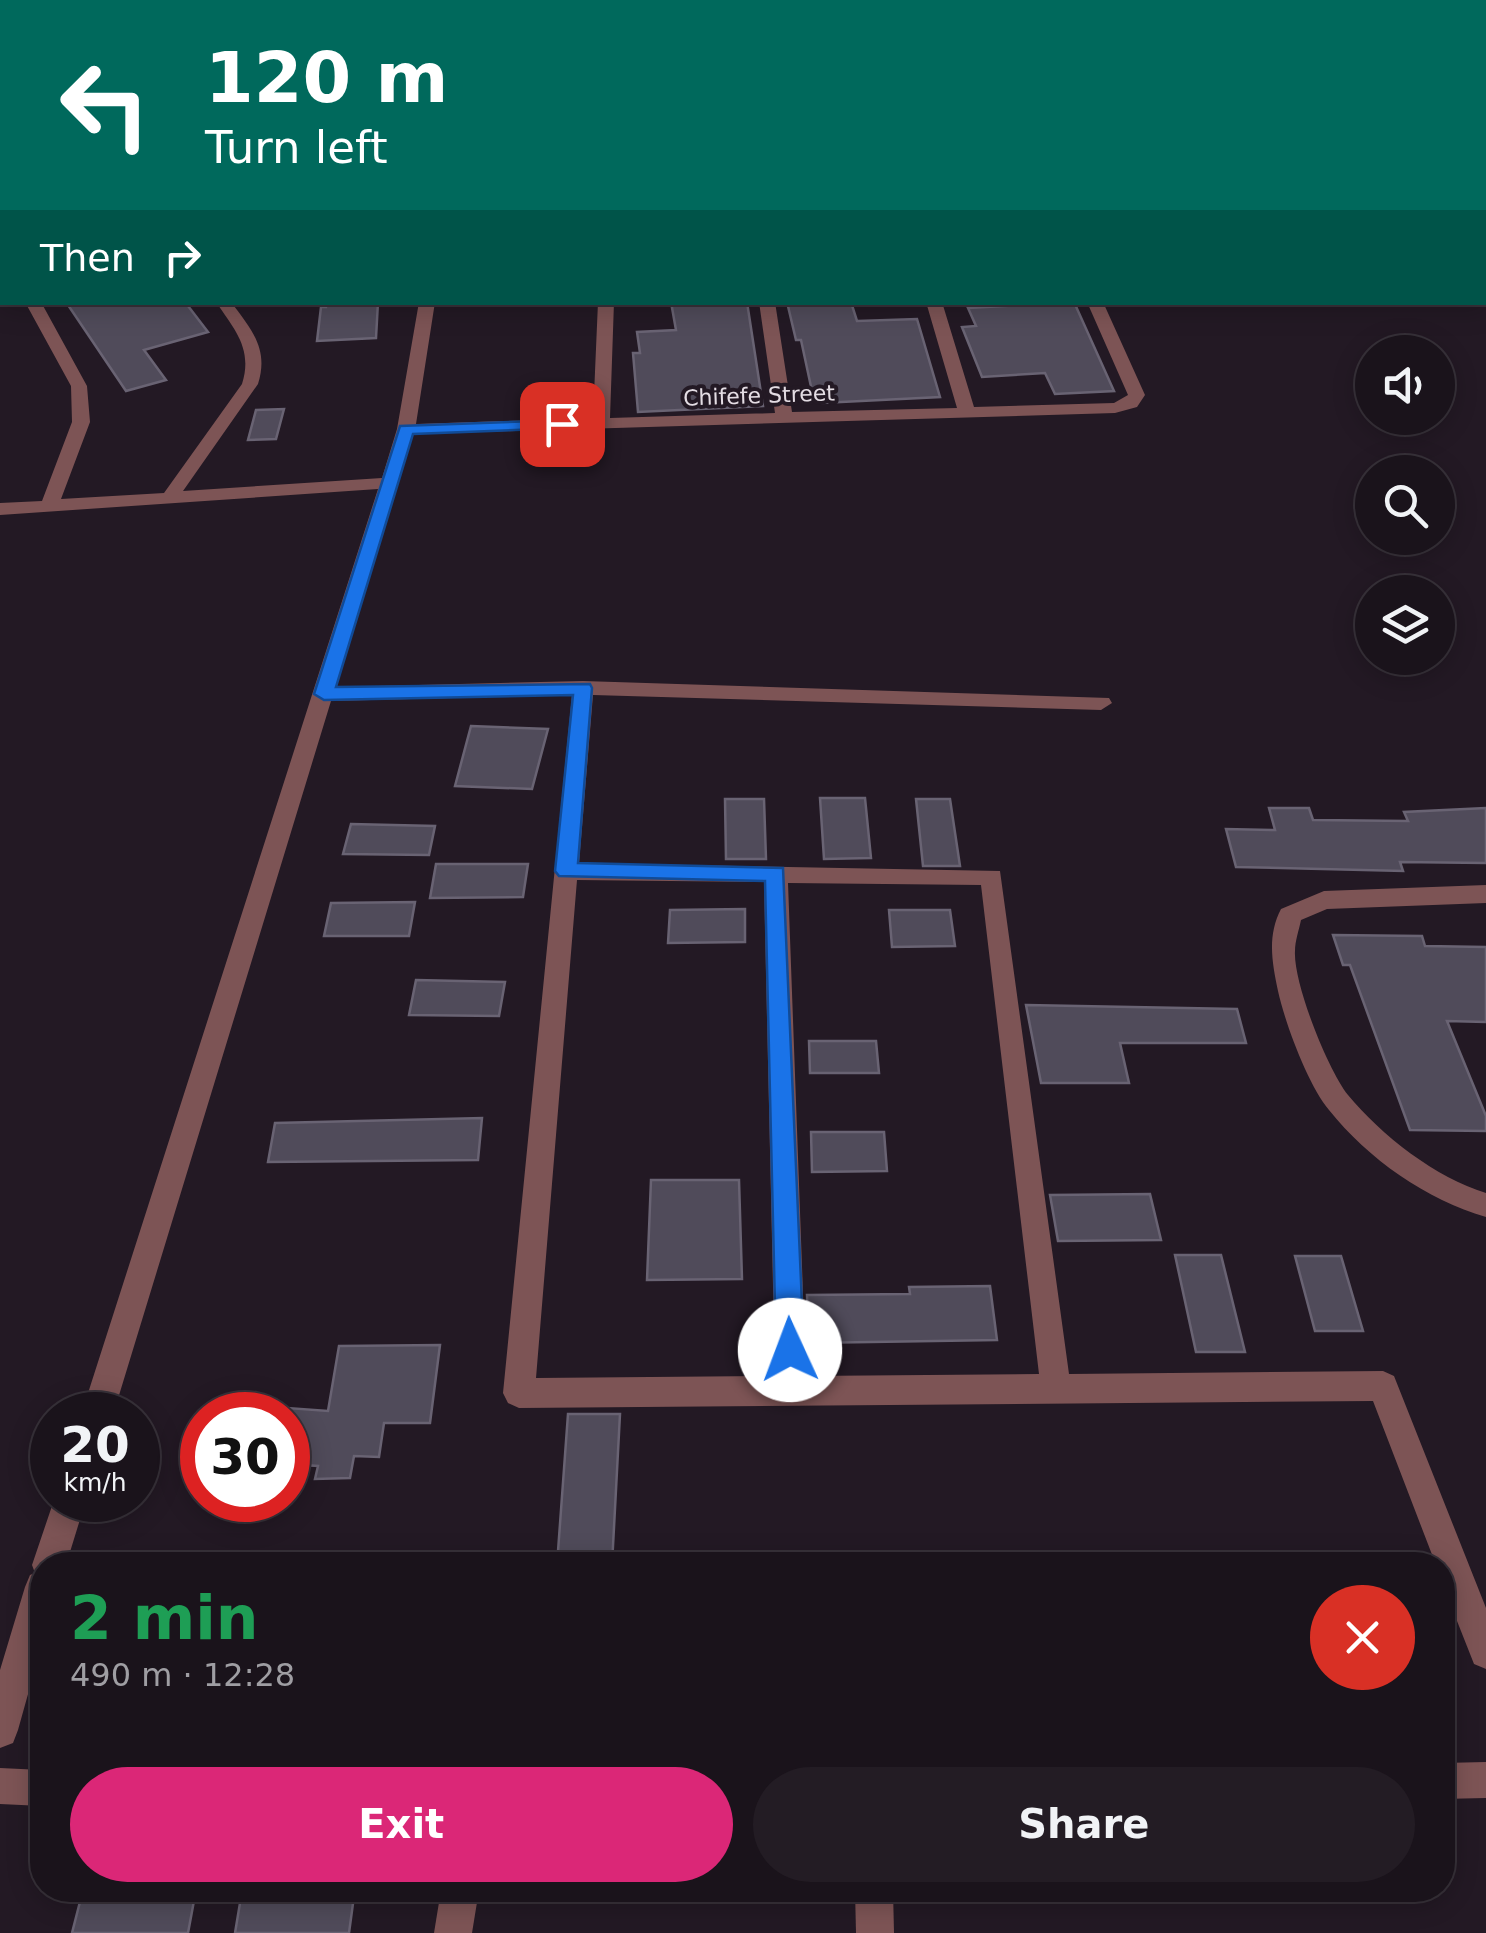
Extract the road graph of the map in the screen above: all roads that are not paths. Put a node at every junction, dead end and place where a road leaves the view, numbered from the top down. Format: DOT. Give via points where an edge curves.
graph roads {
  1 [pos="35,305"];
  2 [pos="225,305"];
  3 [pos="427,305"];
  4 [pos="606,305"];
  5 [pos="766,305"];
  6 [pos="935,305"];
  7 [pos="1096,305"];
  8 [pos="967,412"];
  9 [pos="784,416"];
  10 [pos="601,423"];
  11 [pos="406,430"];
  12 [pos="389,482"];
  13 [pos="170,498"];
  14 [pos="50,506"];
  15 [pos="0,509"];
  16 [pos="583,688"];
  17 [pos="324,694"];
  18 [pos="1101,704"];
  19 [pos="566,871"];
  20 [pos="776,874"];
  21 [pos="1486,894"];
  22 [pos="1486,1204"];
  23 [pos="1056,1388"];
  24 [pos="791,1390"];
  25 [pos="104,1392"];
  26 [pos="63,1522"];
  27 [pos="54,1552"];
  28 [pos="1447,1552"];
  29 [pos="1455,1572"];
  30 [pos="30,1628"];
  31 [pos="1486,1652"];
  32 [pos="0,1730"];
  33 [pos="1486,1780"];
  34 [pos="1455,1781"];
  35 [pos="0,1786"];
  36 [pos="30,1787"];
  37 [pos="458,1902"];
  38 [pos="874,1902"];
  39 [pos="453,1933"];
  40 [pos="875,1933"];
  1 -- 14 [label="street" via="79,386 81,422"];
  2 -- 13 [label="street" via="256,349 258,364"];
  3 -- 11 [label="street"];
  4 -- 10 [label="street"];
  5 -- 9 [label="street"];
  6 -- 8 [label="street"];
  7 -- 8 [label="street, Chifefe Street" via="1136,394 1131,403"];
  8 -- 9 [label="street, Chifefe Street"];
  9 -- 10 [label="street, Chifefe Street"];
  10 -- 11 [label="street, Chifefe Street"];
  11 -- 12 [label="street"];
  12 -- 13 [label="street"];
  12 -- 17 [label="street"];
  13 -- 14 [label="street"];
  14 -- 15 [label="street"];
  16 -- 17 [label="street"];
  16 -- 18 [label="street"];
  16 -- 19 [label="street"];
  17 -- 25 [label="street"];
  19 -- 20 [label="street"];
  19 -- 24 [label="street" via="519,1392"];
  20 -- 23 [label="street" via="992,877"];
  20 -- 24 [label="street"];
  21 -- 22 [label="street" via="1324,900 1290,915 1282,953 1298,1022 1338,1102 1391,1152 1459,1197"];
  23 -- 24 [label="street"];
  23 -- 28 [label="street" via="1383,1386"];
  26 -- 27 [label="street"];
  29 -- 31 [label="street"];
  30 -- 32 [label="street"];
  33 -- 34 [label="street"];
  35 -- 36 [label="street"];
  37 -- 39 [label="street"];
  38 -- 40 [label="street"];
}
